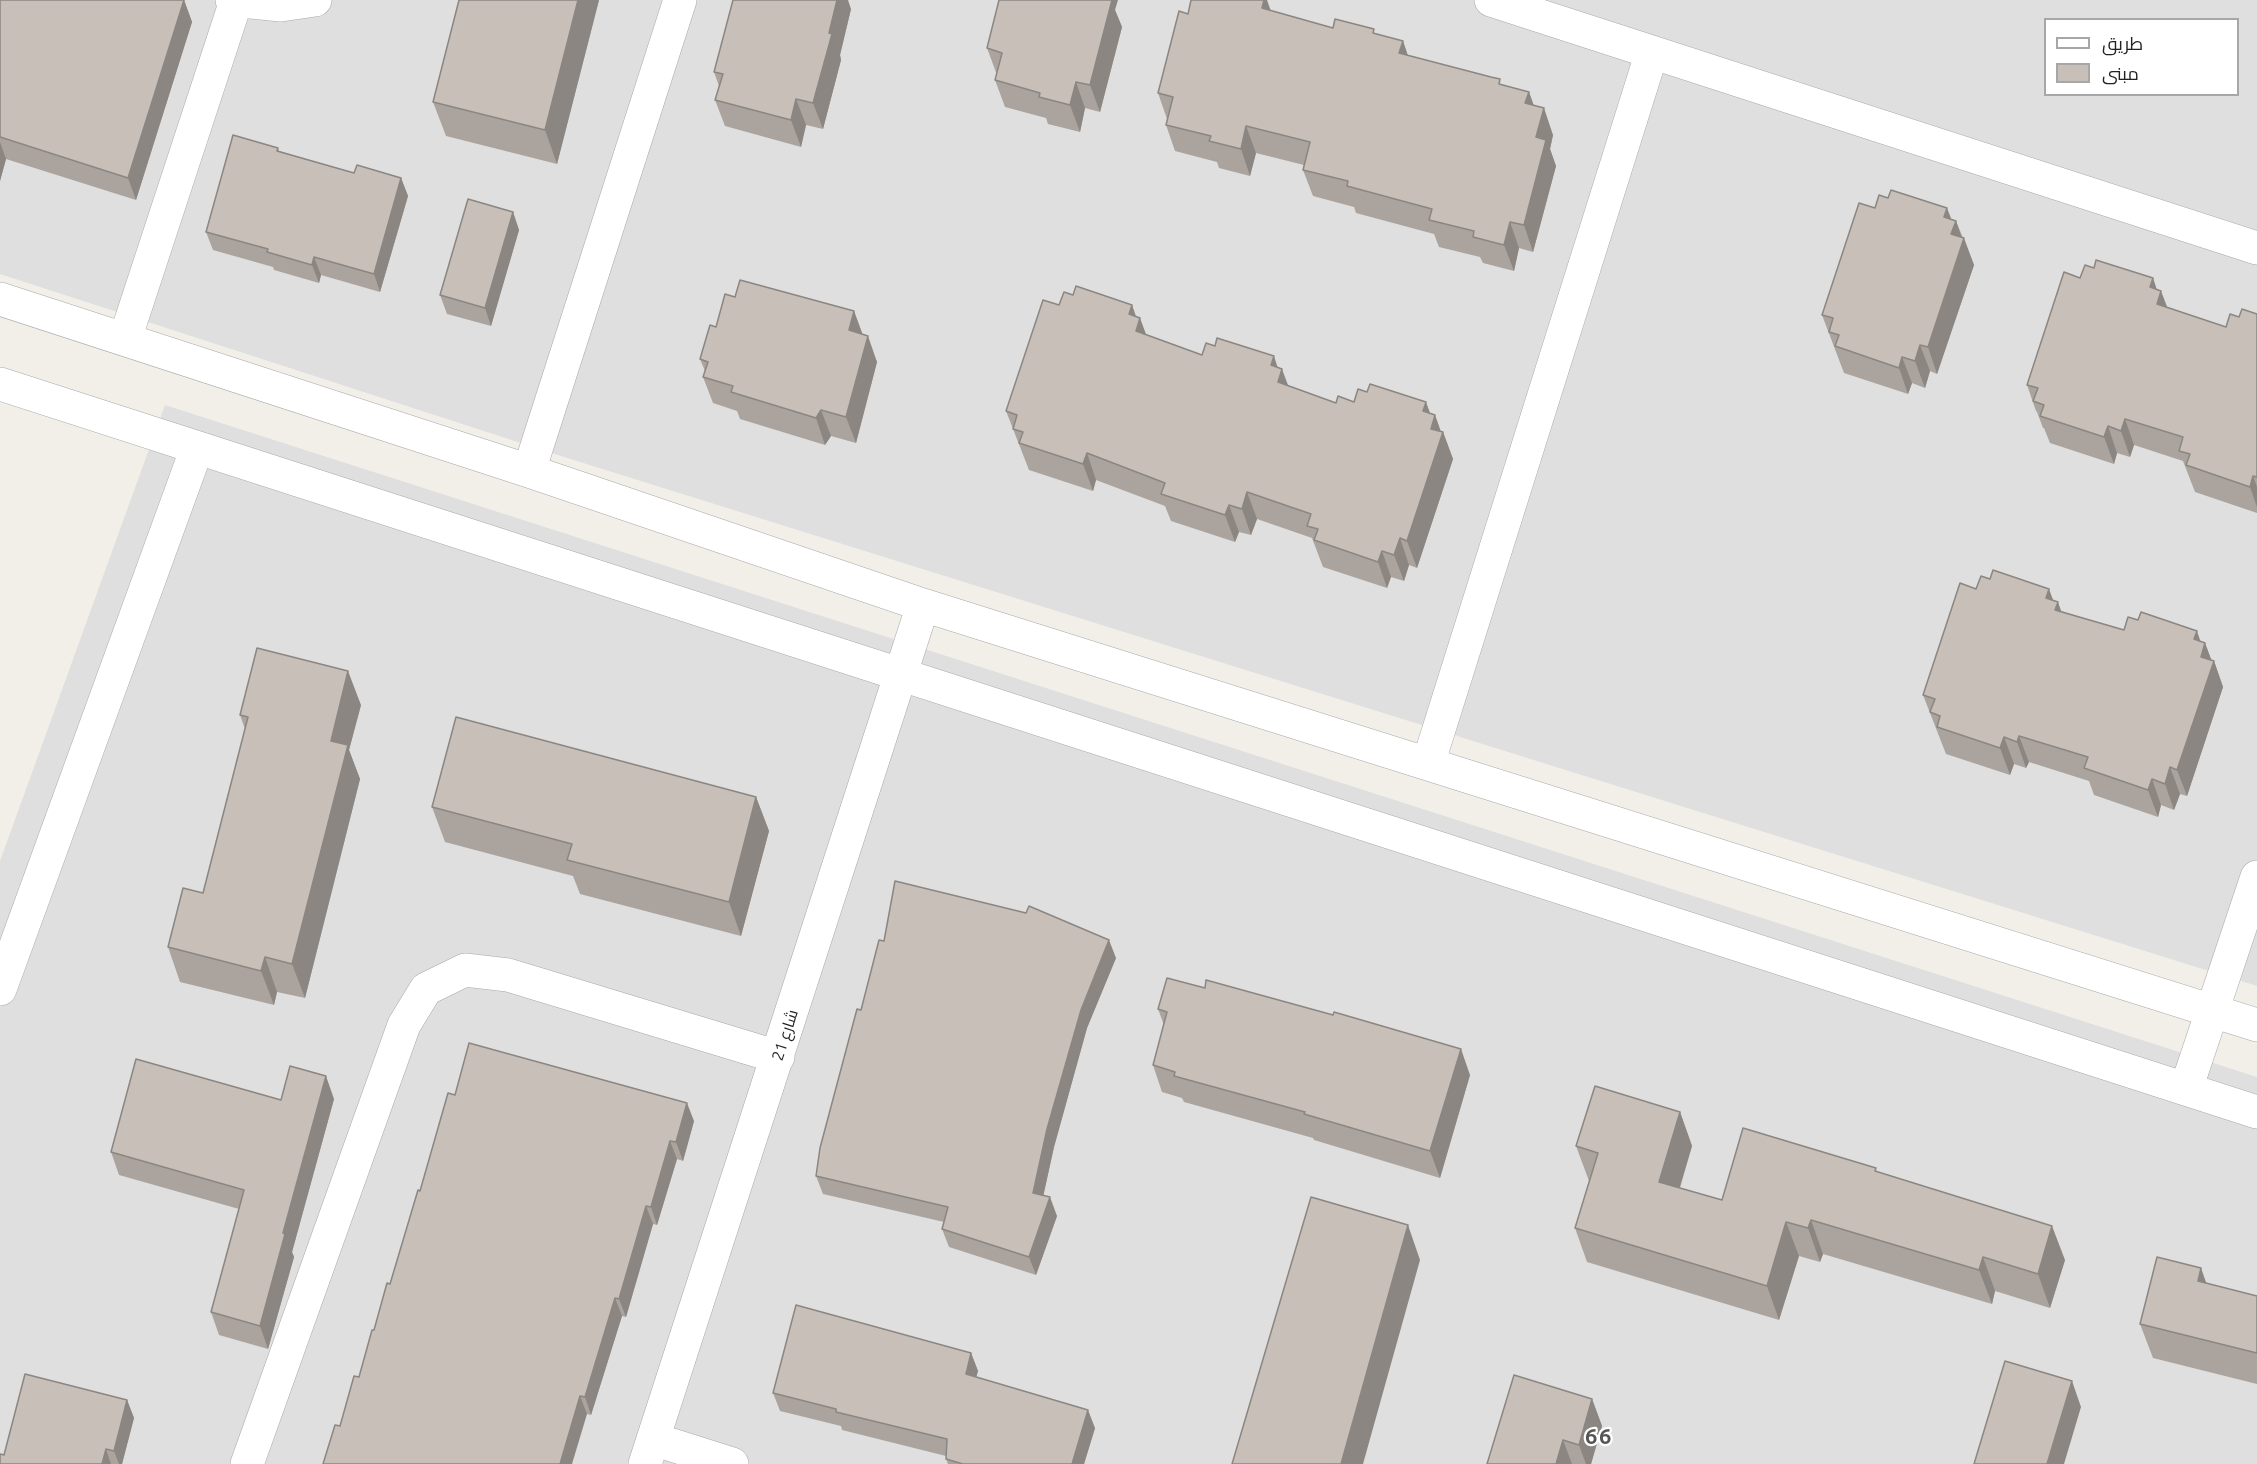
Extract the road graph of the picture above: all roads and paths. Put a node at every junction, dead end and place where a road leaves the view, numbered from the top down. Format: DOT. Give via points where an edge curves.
graph roads {
  1 [pos="315,0"];
  2 [pos="680,0"];
  3 [pos="1491,0"];
  4 [pos="234,1"];
  5 [pos="1652,52"];
  6 [pos="2257,248"];
  7 [pos="0,299"];
  8 [pos="125,339"];
  9 [pos="0,384"];
  10 [pos="196,448"];
  11 [pos="529,471"];
  12 [pos="923,605"];
  13 [pos="901,674"];
  14 [pos="1428,764"];
  15 [pos="2257,877"];
  16 [pos="0,989"];
  17 [pos="2213,1011"];
  18 [pos="2257,1025"];
  19 [pos="778,1057"];
  20 [pos="2186,1089"];
  21 [pos="2257,1112"];
  22 [pos="649,1452"];
  23 [pos="247,1464"];
  24 [pos="732,1464"];
  1 -- 4 [label="street" via="281,5"];
  2 -- 11 [label="street"];
  3 -- 5 [label="street"];
  4 -- 8 [label="street"];
  5 -- 6 [label="street"];
  5 -- 14 [label="street"];
  7 -- 8 [label="street"];
  8 -- 11 [label="street"];
  9 -- 10 [label="street"];
  10 -- 13 [label="street"];
  10 -- 16 [label="street"];
  11 -- 12 [label="street"];
  12 -- 13 [label="street, شارع 21"];
  12 -- 14 [label="street"];
  13 -- 19 [label="street, شارع 21"];
  13 -- 20 [label="street"];
  14 -- 17 [label="street"];
  15 -- 17 [label="street"];
  17 -- 18 [label="street"];
  17 -- 20 [label="street"];
  19 -- 22 [label="street, شارع 21"];
  19 -- 23 [label="street" via="508,975 465,970 426,989 404,1025"];
  20 -- 21 [label="street"];
  22 -- 24 [label="street"];
}
